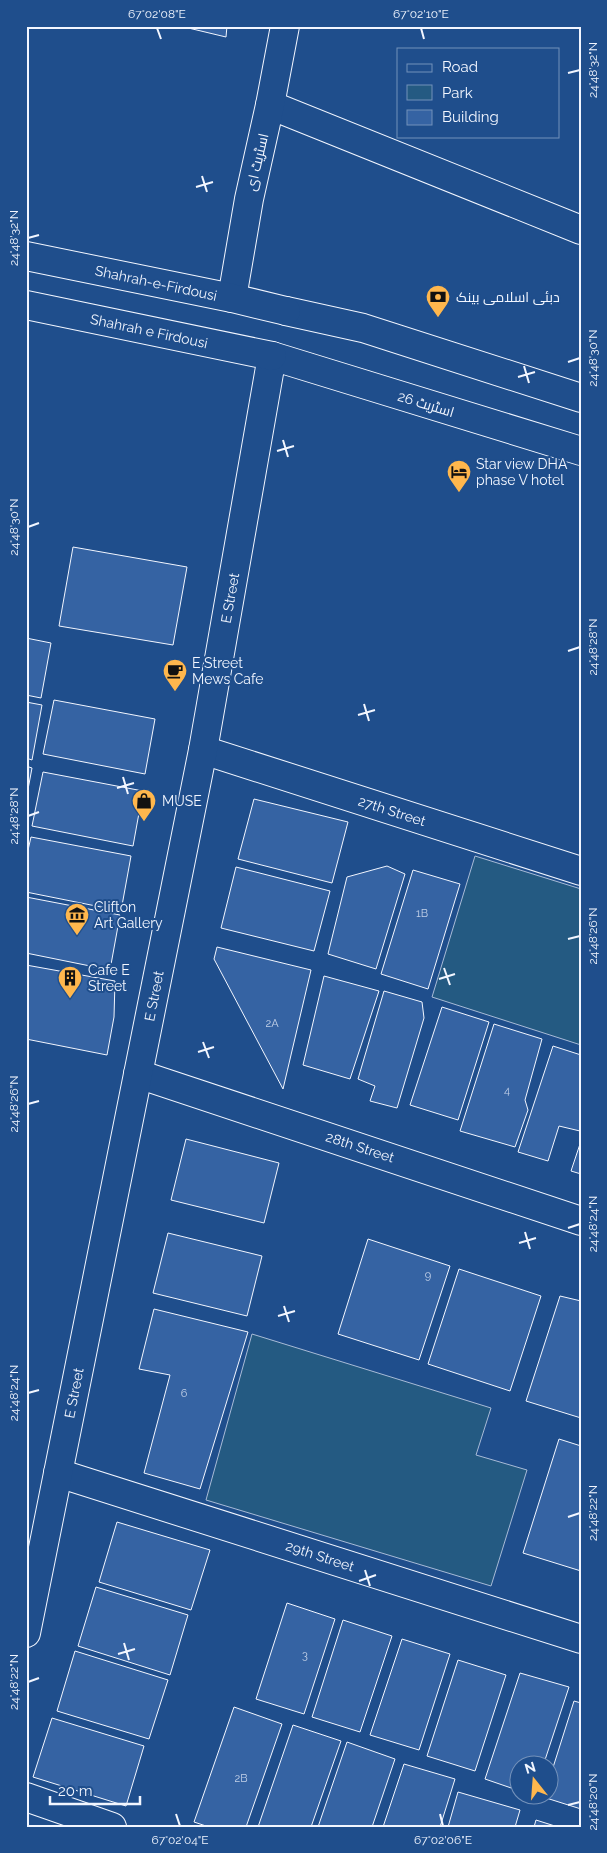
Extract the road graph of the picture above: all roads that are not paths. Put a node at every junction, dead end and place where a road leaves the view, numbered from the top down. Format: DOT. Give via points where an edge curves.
graph roads {
  1 [pos="285,26"];
  2 [pos="270,105"];
  3 [pos="581,230"];
  4 [pos="26,256"];
  5 [pos="232,298"];
  6 [pos="26,305"];
  7 [pos="272,356"];
  8 [pos="581,398"];
  9 [pos="581,451"];
  10 [pos="203,750"];
  11 [pos="581,871"];
  12 [pos="138,1074"];
  13 [pos="581,1221"];
  14 [pos="58,1473"];
  15 [pos="26,1633"];
  16 [pos="581,1639"];
  17 [pos="26,1797"];
  18 [pos="112,1827"];
  1 -- 2 [label="main road, اسٹریٹ ای"];
  2 -- 3 [label="main road"];
  2 -- 5 [label="main road, اسٹریٹ ای"];
  4 -- 5 [label="main road, Shahrah-e-Firdousi"];
  5 -- 8 [label="main road, Shahrah-e-Firdousi" via="363,328"];
  6 -- 7 [label="main road, Shahrah e Firdousi"];
  7 -- 9 [label="main road, اسٹریٹ 26"];
  7 -- 10 [label="main road, E Street"];
  10 -- 11 [label="main road, 27th Street"];
  10 -- 12 [label="main road, E Street"];
  12 -- 13 [label="main road, 28th Street"];
  12 -- 14 [label="main road, E Street"];
  14 -- 15 [label="main road, E Street"];
  14 -- 16 [label="main road, 29th Street"];
  17 -- 18 [label="main road"];
}
